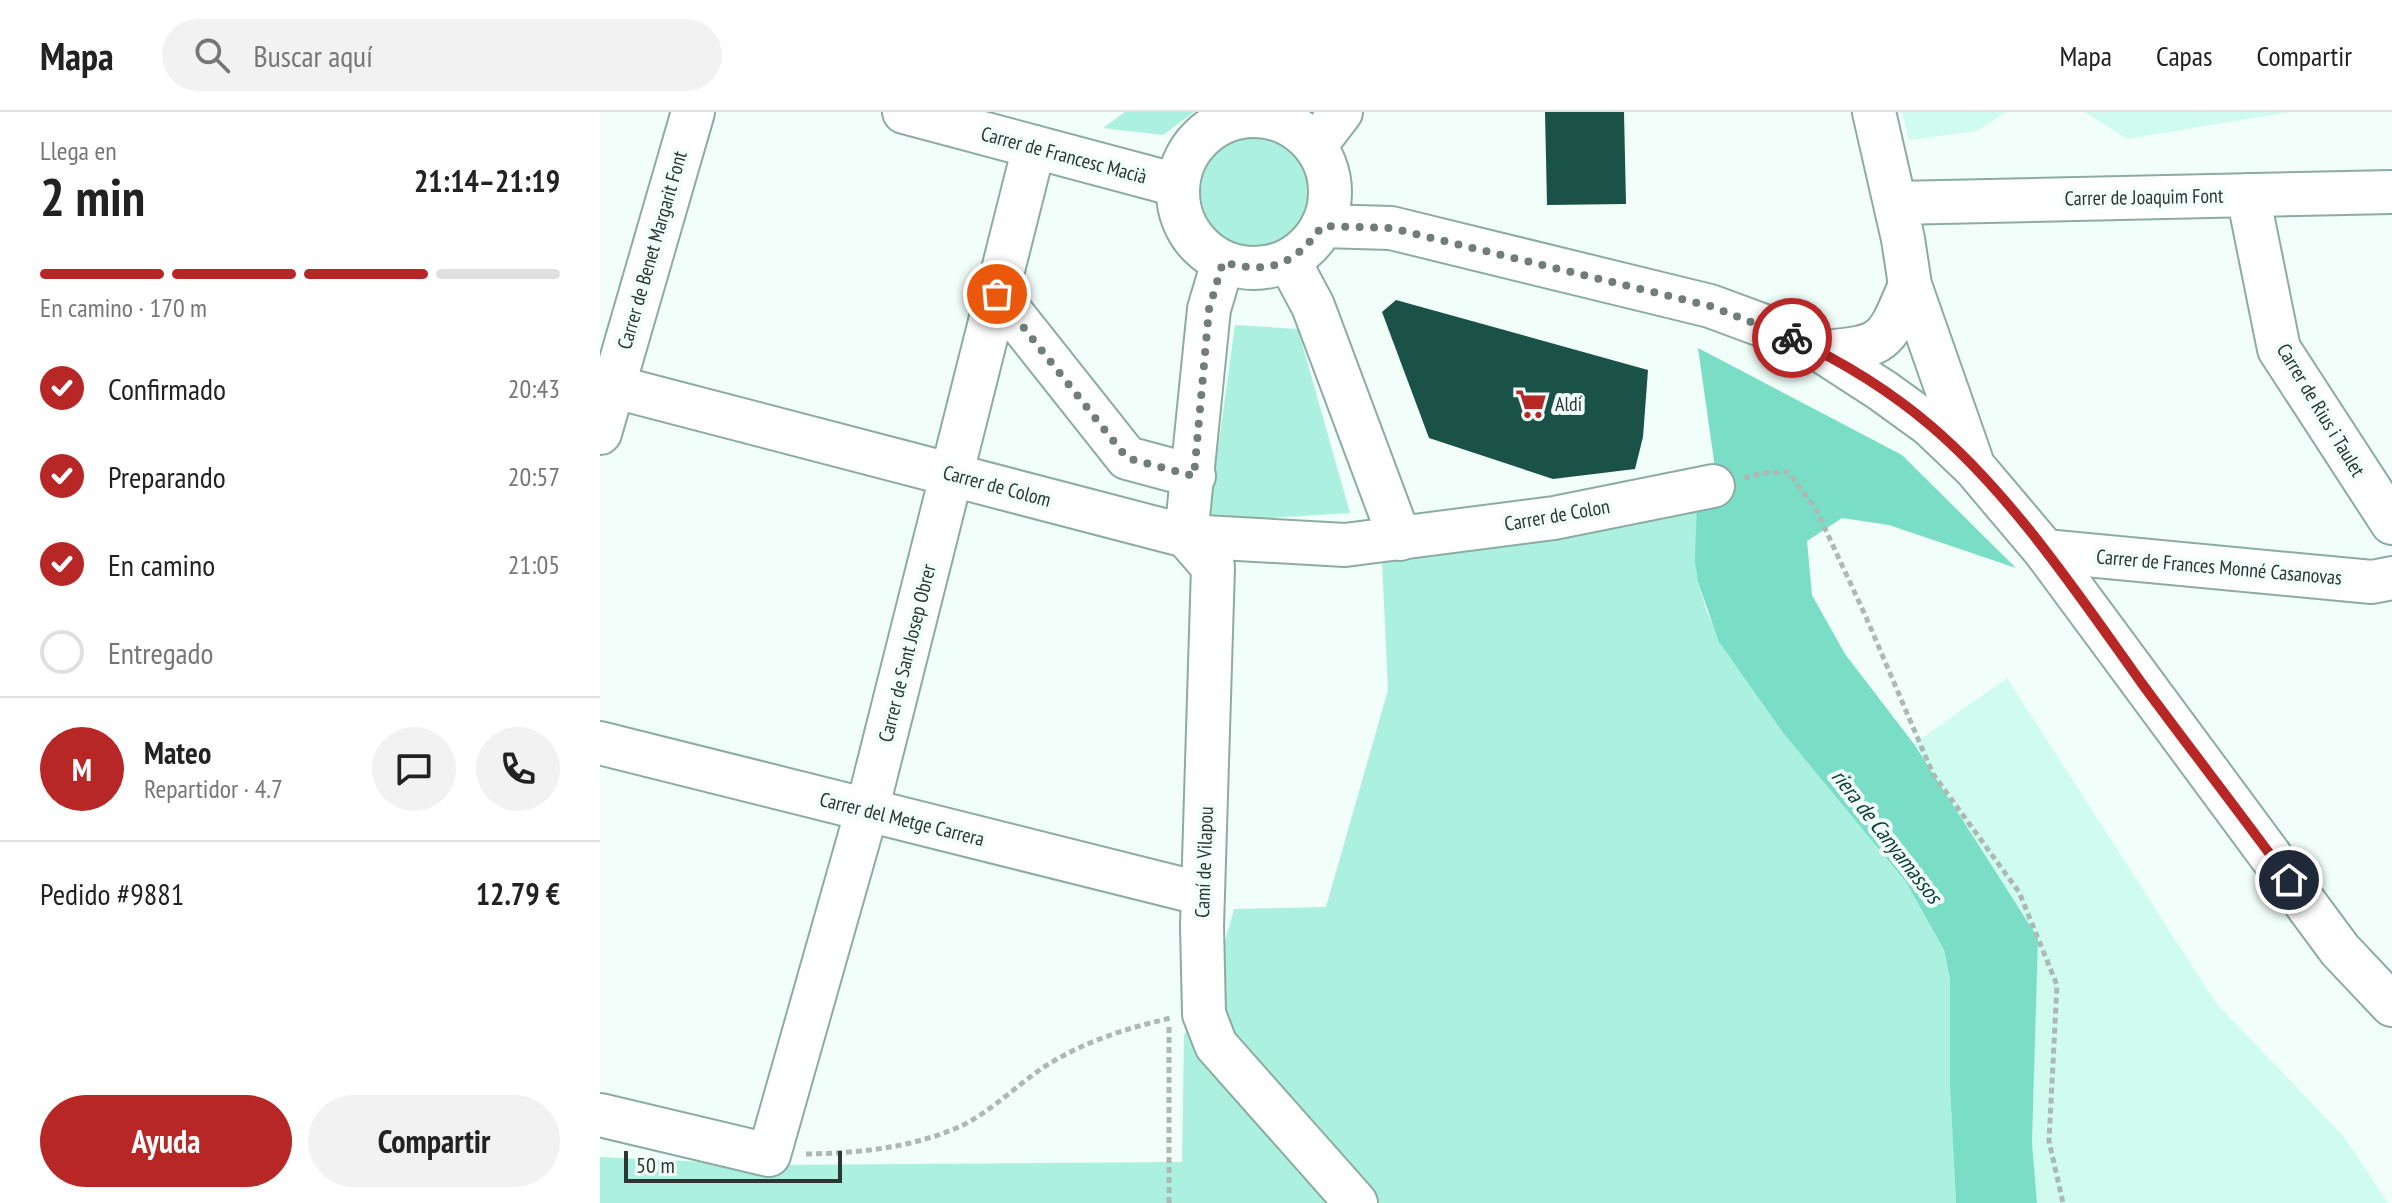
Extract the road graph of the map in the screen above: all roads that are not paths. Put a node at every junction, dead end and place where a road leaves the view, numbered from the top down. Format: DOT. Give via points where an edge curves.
graph roads {
  1 [pos="693,112"];
  2 [pos="904,112"];
  3 [pos="1341,112"];
  4 [pos="1874,112"];
  5 [pos="1261,114"];
  6 [pos="1315,146"];
  7 [pos="1034,147"];
  8 [pos="1177,185"];
  9 [pos="1330,185"];
  10 [pos="2392,192"];
  11 [pos="2248,195"];
  12 [pos="1896,203"];
  13 [pos="1322,226"];
  14 [pos="1391,228"];
  15 [pos="1289,261"];
  16 [pos="1223,262"];
  17 [pos="1910,285"];
  18 [pos="997,294"];
  19 [pos="1823,352"];
  20 [pos="606,385"];
  21 [pos="600,433"];
  22 [pos="1974,467"];
  23 [pos="952,474"];
  24 [pos="1194,476"];
  25 [pos="1713,486"];
  26 [pos="2392,523"];
  27 [pos="1186,536"];
  28 [pos="1400,539"];
  29 [pos="2045,551"];
  30 [pos="2392,578"];
  31 [pos="600,743"];
  32 [pos="867,810"];
  33 [pos="1203,894"];
  34 [pos="2392,1005"];
  35 [pos="600,1115"];
  36 [pos="1356,1203"];
  1 -- 20 [label="street, Carrer de Benet Margarit Font"];
  2 -- 7 [label="street, Carrer de Francesc Macià"];
  3 -- 6 [label="street"];
  4 -- 12 [label="street"];
  5 -- 6 [label="street" via="1291,126"];
  5 -- 8 [label="street" via="1232,119 1207,132 1182,164"];
  6 -- 9 [label="street"];
  7 -- 8 [label="street, Carrer de Francesc Macià"];
  7 -- 18 [label="street, Carrer de Sant Josep Obrer"];
  8 -- 16 [label="street" via="1187,231"];
  9 -- 13 [label="street"];
  9 -- 14 [label="street"];
  10 -- 11 [label="street, Carrer de Joaquim Font"];
  11 -- 12 [label="street, Carrer de Joaquim Font"];
  11 -- 26 [label="street, Carrer de Rius i Taulet" via="2279,349"];
  12 -- 17 [label="street"];
  13 -- 14 [label="street"];
  13 -- 15 [label="street"];
  14 -- 19 [label="street" via="1710,306"];
  15 -- 16 [label="street" via="1267,268"];
  15 -- 28 [label="street" via="1313,306"];
  16 -- 24 [label="street" via="1209,309"];
  17 -- 19 [label="street" via="1884,337 1861,349"];
  17 -- 22 [label="street"];
  18 -- 23 [label="street, Carrer de Sant Josep Obrer"];
  18 -- 24 [label="street" via="1127,458"];
  19 -- 22 [label="street" via="1930,425"];
  20 -- 21 [label="street, Carrer de Benet Margarit Font"];
  20 -- 23 [label="street, Carrer de Colom"];
  22 -- 29 [label="street"];
  23 -- 27 [label="street, Carrer de Colom"];
  23 -- 32 [label="street, Carrer de Sant Josep Obrer"];
  24 -- 27 [label="street"];
  25 -- 28 [label="street, Carrer de Colon" via="1554,518"];
  27 -- 28 [label="street, Carrer de Colom" via="1345,545"];
  27 -- 33 [label="street, Camí de Vilapou" via="1213,567"];
  29 -- 30 [label="street, Carrer de Frances Monné Casanovas" via="2372,582"];
  29 -- 34 [label="street" via="2340,950"];
  31 -- 32 [label="street, Carrer del Metge Carrera"];
  32 -- 33 [label="street, Carrer del Metge Carrera"];
  32 -- 35 [label="street, Carrer de Sant Josep Obrer" via="769,1155"];
  33 -- 36 [label="street, Camí de Vilapou" via="1186,1016"];
}
